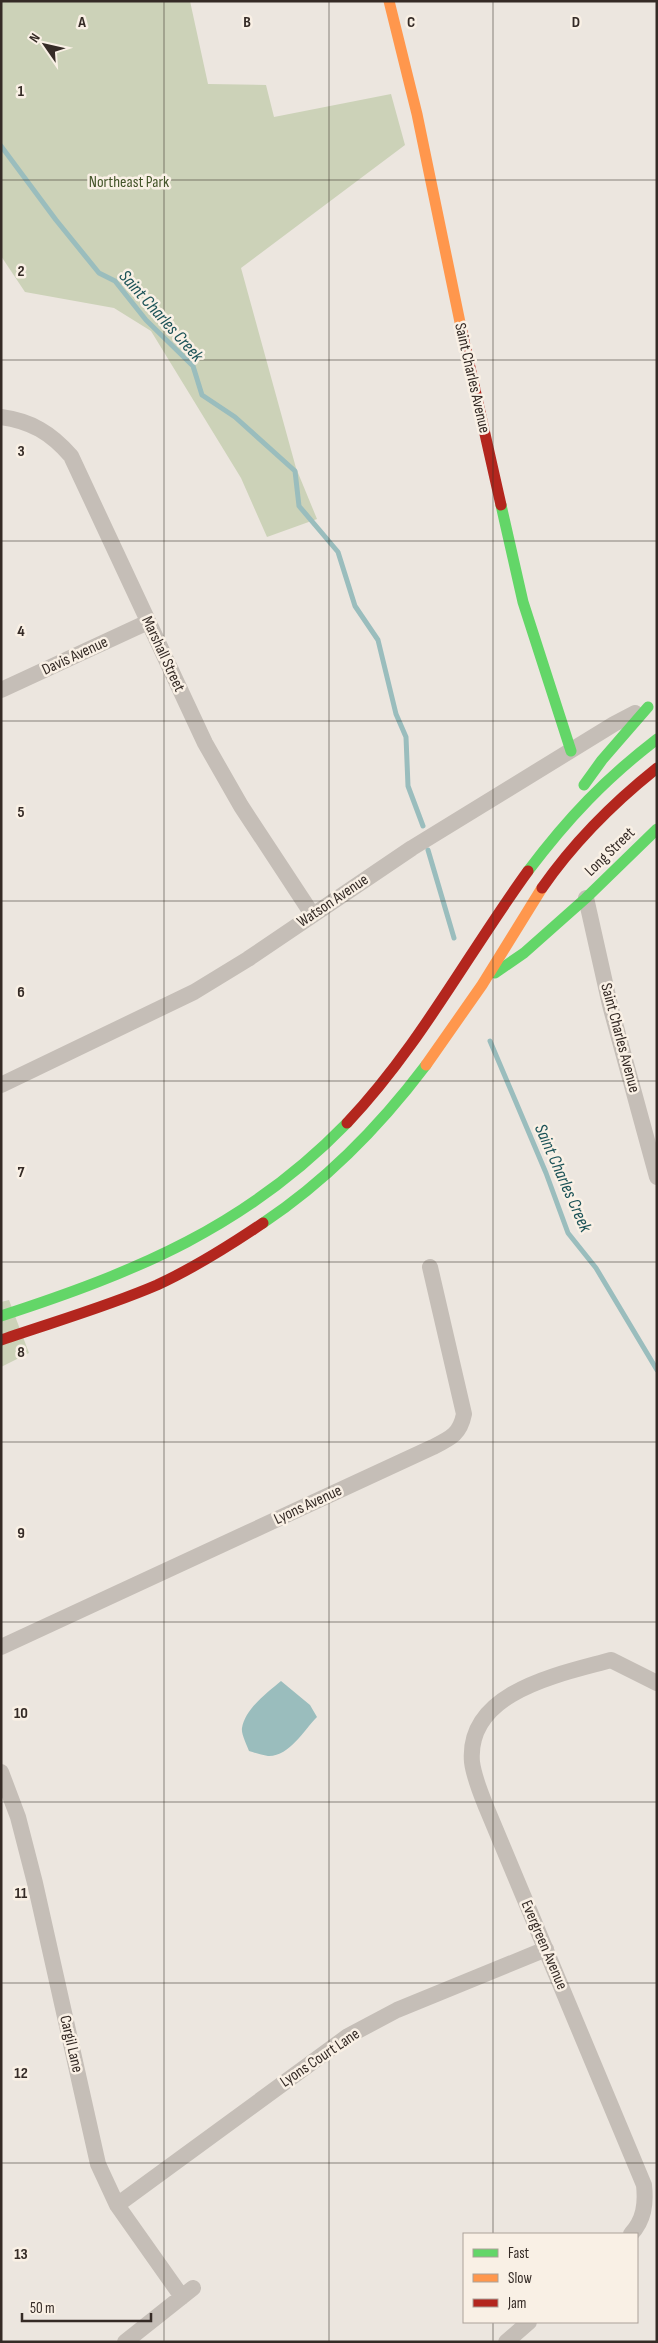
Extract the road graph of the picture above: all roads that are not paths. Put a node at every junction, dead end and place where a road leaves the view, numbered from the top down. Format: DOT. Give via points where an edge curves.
graph roads {
  1 [pos="389,1"];
  2 [pos="1,417"];
  3 [pos="148,622"];
  4 [pos="1,690"];
  5 [pos="652,705"];
  6 [pos="657,739"];
  7 [pos="571,751"];
  8 [pos="657,768"];
  9 [pos="657,829"];
  10 [pos="546,845"];
  11 [pos="586,898"];
  12 [pos="312,914"];
  13 [pos="486,980"];
  14 [pos="1,1085"];
  15 [pos="657,1177"];
  16 [pos="430,1267"];
  17 [pos="1,1316"];
  18 [pos="34,1329"];
  19 [pos="1,1340"];
  20 [pos="1,1346"];
  21 [pos="1,1647"];
  22 [pos="657,1683"];
  23 [pos="1,1772"];
  24 [pos="546,1949"];
  25 [pos="117,2205"];
  26 [pos="632,2233"];
  27 [pos="528,2323"];
  28 [pos="125,2342"];
  29 [pos="506,2342"];
  1 -- 7 [label="main road, Saint Charles Avenue" via="417,114 464,342 524,602"];
  2 -- 3 [label="street, Marshall Street" via="41,428 71,456"];
  3 -- 4 [label="street, Davis Avenue"];
  3 -- 12 [label="street, Marshall Street" via="240,806"];
  5 -- 7 [label="street, Watson Avenue"];
  5 -- 10 [label="main road" via="602,760"];
  6 -- 10 [label="main road" via="612,774"];
  7 -- 12 [label="street, Watson Avenue" via="412,848"];
  8 -- 13 [label="main road" via="615,803 571,849 544,886"];
  9 -- 11 [label="main road, Long Street"];
  10 -- 17 [label="main road" via="400,1063 368,1102 294,1172 240,1212 182,1246 84,1288"];
  11 -- 13 [label="main road, Long Street" via="524,953"];
  11 -- 15 [label="street, Saint Charles Avenue" via="610,1005"];
  12 -- 14 [label="street, Watson Avenue" via="248,959 185,996"];
  13 -- 18 [label="main road" via="395,1104 360,1143 289,1205 208,1258 159,1283"];
  16 -- 21 [label="street, Lyons Avenue" via="464,1414 462,1427 448,1439"];
  18 -- 19 [label="main road"];
  18 -- 20 [label="main road"];
  22 -- 24 [label="street, Evergreen Avenue" via="611,1660 542,1679 499,1704 487,1716 474,1744 472,1761 476,1781"];
  23 -- 25 [label="street, Cargil Lane" via="18,1817 35,1883 98,2164"];
  24 -- 25 [label="street, Lyons Court Lane" via="397,2010 348,2036"];
  24 -- 26 [label="street, Evergreen Avenue" via="644,2185 646,2200 642,2217"];
  25 -- 28 [label="street, Cargil Lane" via="188,2292"];
  27 -- 29 [label="street"];
}
